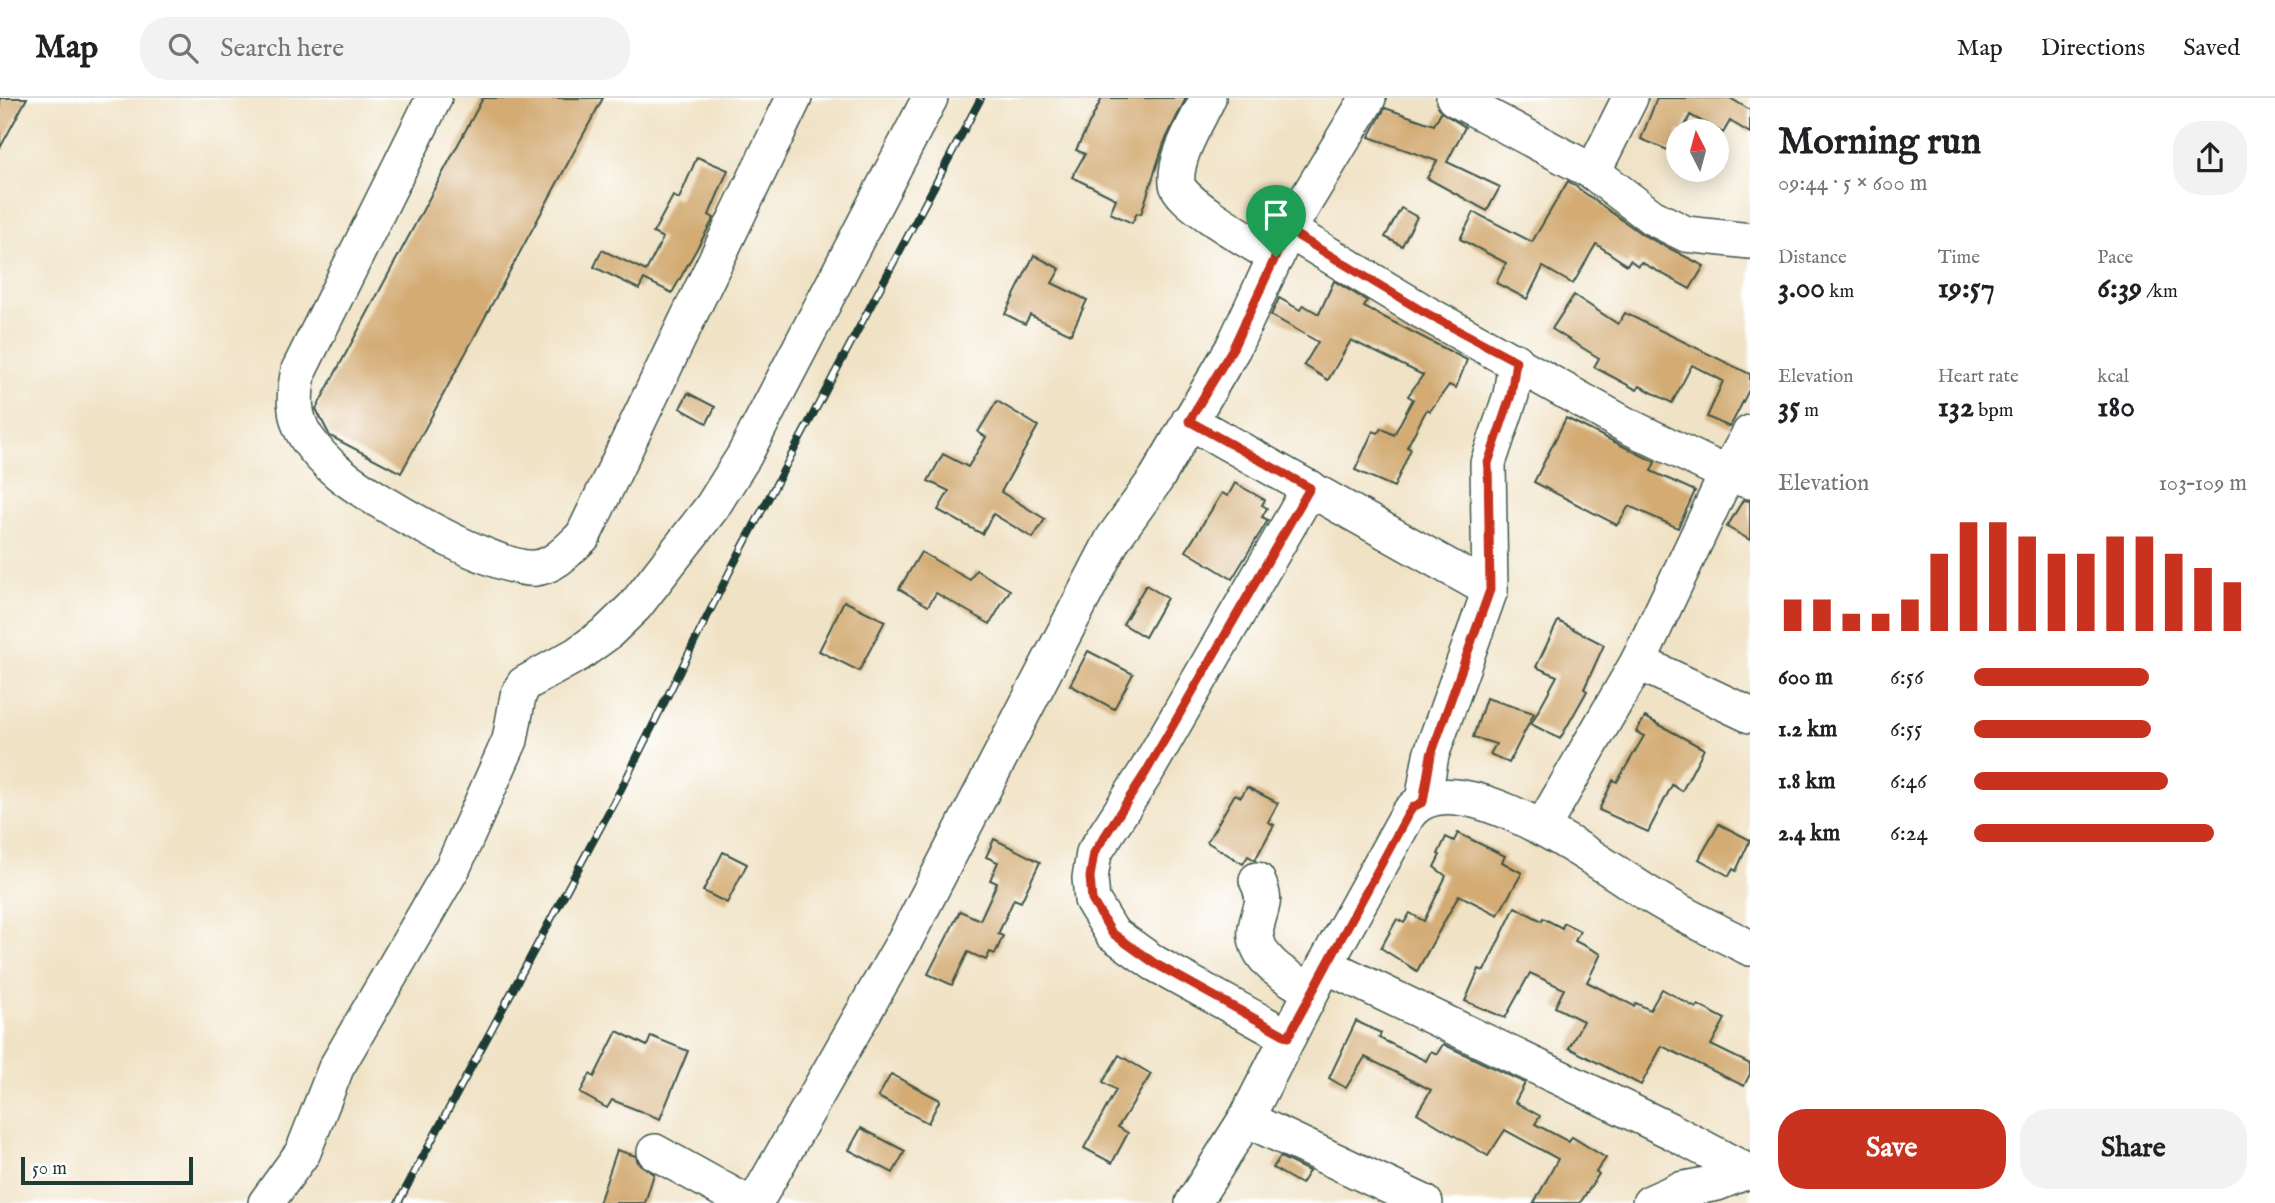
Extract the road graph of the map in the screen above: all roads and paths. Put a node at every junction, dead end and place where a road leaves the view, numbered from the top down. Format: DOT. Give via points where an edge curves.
graph roads {
  1 [pos="434,98"];
  2 [pos="794,98"];
  3 [pos="930,98"];
  4 [pos="1208,98"];
  5 [pos="1368,98"];
  6 [pos="1454,98"];
  7 [pos="1630,98"];
  8 [pos="1593,172"];
  9 [pos="1750,241"];
  10 [pos="1282,244"];
  11 [pos="1516,361"];
  12 [pos="1189,421"];
  13 [pos="1750,433"];
  14 [pos="1738,477"];
  15 [pos="1310,488"];
  16 [pos="1490,590"];
  17 [pos="1638,662"];
  18 [pos="1750,715"];
  19 [pos="1423,802"];
  20 [pos="1543,827"];
  21 [pos="1257,880"];
  22 [pos="1750,948"];
  23 [pos="1318,978"];
  24 [pos="1288,1037"];
  25 [pos="1247,1119"];
  26 [pos="655,1152"];
  27 [pos="1748,1172"];
  28 [pos="266,1203"];
  29 [pos="747,1203"];
  30 [pos="755,1203"];
  31 [pos="1193,1203"];
  32 [pos="1425,1203"];
  33 [pos="1650,1203"];
  1 -- 2 [label="street" via="299,370 296,415 306,437 338,472 417,521 495,562 518,568 538,568 560,558 583,536"];
  3 -- 28 [label="street" via="757,432 712,507 663,573 607,633 524,684 510,740 453,867 336,1068 303,1152"];
  4 -- 10 [label="street" via="1179,167 1180,193 1215,220"];
  5 -- 10 [label="street"];
  6 -- 8 [label="street"];
  7 -- 8 [label="street"];
  8 -- 9 [label="street" via="1651,217 1686,234"];
  10 -- 11 [label="street"];
  10 -- 12 [label="street" via="1233,348"];
  11 -- 14 [label="street" via="1626,425"];
  11 -- 16 [label="street" via="1511,395 1488,463"];
  12 -- 15 [label="street"];
  12 -- 30 [label="street" via="1156,479 1113,539 906,938"];
  13 -- 14 [label="street"];
  14 -- 17 [label="street"];
  15 -- 16 [label="street"];
  15 -- 24 [label="street" via="1094,853 1090,877 1092,900 1112,933 1154,963"];
  16 -- 19 [label="street" via="1431,755"];
  17 -- 18 [label="street"];
  17 -- 20 [label="street"];
  19 -- 20 [label="street" via="1448,797 1493,807"];
  19 -- 23 [label="street" via="1407,816"];
  20 -- 22 [label="street" via="1653,897"];
  21 -- 23 [label="street" via="1264,901 1256,930 1260,952 1290,980"];
  23 -- 24 [label="street"];
  23 -- 27 [label="street" via="1671,1131"];
  24 -- 25 [label="street"];
  25 -- 31 [label="street"];
  25 -- 32 [label="street"];
  26 -- 29 [label="street"];
  27 -- 33 [label="street" via="1679,1190"];
}
